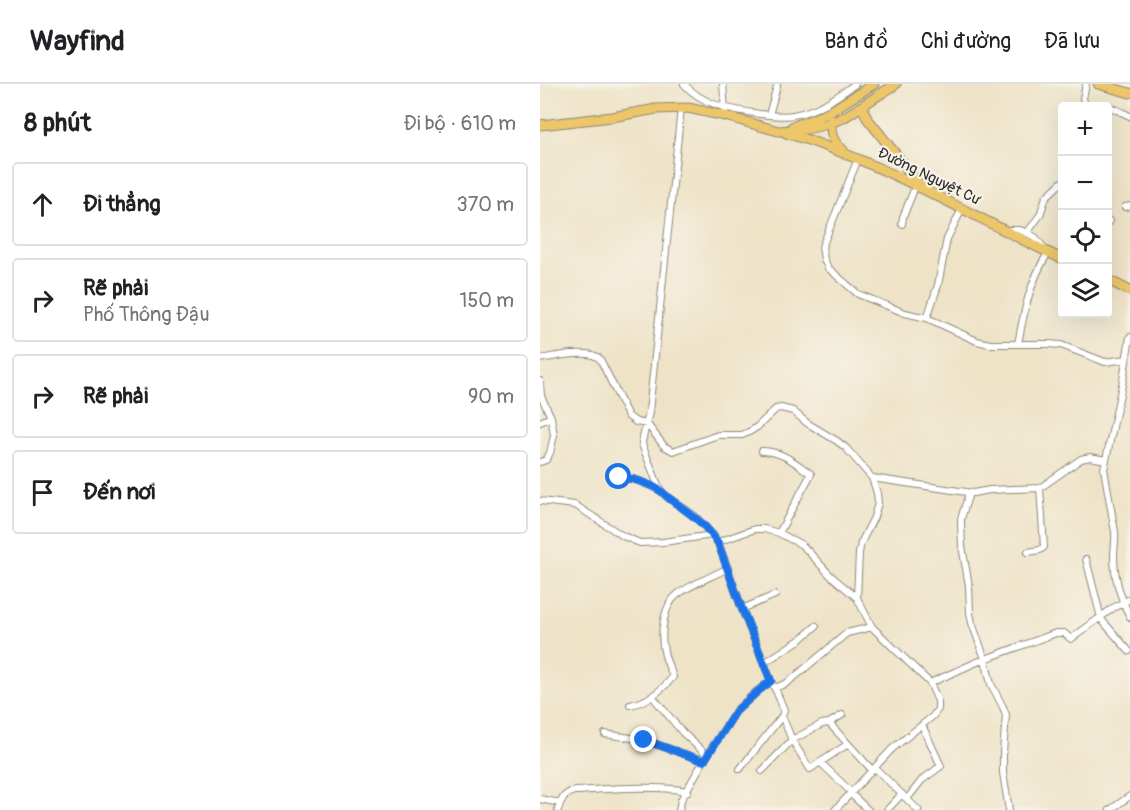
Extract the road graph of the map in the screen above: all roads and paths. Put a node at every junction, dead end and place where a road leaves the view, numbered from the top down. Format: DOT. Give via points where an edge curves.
graph roads {
  1 [pos="684,84"];
  2 [pos="723,84"];
  3 [pos="855,84"];
  4 [pos="874,84"];
  5 [pos="896,84"];
  6 [pos="1086,84"];
  7 [pos="1098,84"];
  8 [pos="777,86"];
  9 [pos="692,93"];
  10 [pos="1130,93"];
  11 [pos="1084,102"];
  12 [pos="843,104"];
  13 [pos="862,106"];
  14 [pos="681,108"];
  15 [pos="694,108"];
  16 [pos="1112,108"];
  17 [pos="725,112"];
  18 [pos="769,115"];
  19 [pos="1130,116"];
  20 [pos="831,123"];
  21 [pos="540,125"];
  22 [pos="778,131"];
  23 [pos="854,157"];
  24 [pos="916,184"];
  25 [pos="1058,186"];
  26 [pos="962,209"];
  27 [pos="902,224"];
  28 [pos="1004,230"];
  29 [pos="1028,233"];
  30 [pos="1048,253"];
  31 [pos="1058,257"];
  32 [pos="1112,282"];
  33 [pos="1130,291"];
  34 [pos="927,318"];
  35 [pos="1130,337"];
  36 [pos="1018,344"];
  37 [pos="540,358"];
  38 [pos="1126,359"];
  39 [pos="540,381"];
  40 [pos="540,396"];
  41 [pos="551,417"];
  42 [pos="540,422"];
  43 [pos="647,424"];
  44 [pos="762,451"];
  45 [pos="1106,460"];
  46 [pos="540,462"];
  47 [pos="619,477"];
  48 [pos="872,478"];
  49 [pos="1040,488"];
  50 [pos="660,490"];
  51 [pos="969,493"];
  52 [pos="540,501"];
  53 [pos="779,533"];
  54 [pos="713,535"];
  55 [pos="718,543"];
  56 [pos="1028,552"];
  57 [pos="1086,559"];
  58 [pos="728,568"];
  59 [pos="776,595"];
  60 [pos="857,598"];
  61 [pos="1127,601"];
  62 [pos="742,609"];
  63 [pos="1130,617"];
  64 [pos="1100,618"];
  65 [pos="816,626"];
  66 [pos="872,627"];
  67 [pos="1129,651"];
  68 [pos="985,659"];
  69 [pos="764,663"];
  70 [pos="771,681"];
  71 [pos="930,683"];
  72 [pos="775,688"];
  73 [pos="653,697"];
  74 [pos="630,705"];
  75 [pos="842,715"];
  76 [pos="782,716"];
  77 [pos="829,723"];
  78 [pos="922,725"];
  79 [pos="605,734"];
  80 [pos="792,740"];
  81 [pos="848,744"];
  82 [pos="706,758"];
  83 [pos="820,762"];
  84 [pos="740,769"];
  85 [pos="874,769"];
  86 [pos="762,771"];
  87 [pos="688,790"];
  88 [pos="851,793"];
  89 [pos="1130,796"];
  90 [pos="904,797"];
  91 [pos="540,800"];
  92 [pos="551,802"];
  93 [pos="559,807"];
  94 [pos="549,810"];
  95 [pos="679,810"];
  96 [pos="835,810"];
  97 [pos="868,810"];
  98 [pos="887,810"];
  99 [pos="918,810"];
  100 [pos="1009,810"];
  101 [pos="1110,810"];
  1 -- 9 [label="street"];
  2 -- 17 [label="street"];
  3 -- 18 [label="street" via="813,110 787,116"];
  4 -- 12 [label="highway"];
  5 -- 13 [label="highway"];
  6 -- 11 [label="street"];
  7 -- 10 [label="highway"];
  8 -- 18 [label="street"];
  9 -- 15 [label="street"];
  9 -- 17 [label="street"];
  12 -- 20 [label="highway"];
  12 -- 22 [label="highway"];
  13 -- 20 [label="highway"];
  13 -- 24 [label="highway"];
  14 -- 15 [label="highway, Đường Nguyệt Cư"];
  14 -- 21 [label="highway, Đường Nguyệt Cư"];
  14 -- 43 [label="street"];
  15 -- 17 [label="highway, Đường Nguyệt Cư"];
  16 -- 19 [label="street"];
  17 -- 18 [label="street"];
  17 -- 22 [label="highway, Đường Nguyệt Cư"];
  20 -- 22 [label="highway"];
  20 -- 23 [label="highway" via="834,141"];
  22 -- 23 [label="highway, Đường Nguyệt Cư"];
  23 -- 24 [label="highway, Đường Nguyệt Cư"];
  23 -- 34 [label="street" via="823,245 826,265 858,294"];
  24 -- 26 [label="highway, Đường Nguyệt Cư"];
  24 -- 27 [label="street"];
  25 -- 29 [label="street" via="1046,197"];
  26 -- 28 [label="highway, Đường Nguyệt Cư"];
  26 -- 34 [label="street" via="947,239"];
  28 -- 29 [label="street"];
  28 -- 30 [label="highway, Đường Nguyệt Cư"];
  29 -- 30 [label="street"];
  30 -- 31 [label="highway, Đường Nguyệt Cư"];
  30 -- 36 [label="street" via="1028,293"];
  32 -- 33 [label="highway"];
  34 -- 36 [label="street" via="977,341"];
  35 -- 38 [label="street"];
  36 -- 38 [label="street" via="1061,345 1105,362"];
  37 -- 43 [label="street" via="596,356 628,416"];
  38 -- 45 [label="street"];
  39 -- 40 [label="street"];
  40 -- 41 [label="street"];
  41 -- 42 [label="street"];
  41 -- 46 [label="street" via="551,450 546,460"];
  43 -- 48 [label="street" via="666,448 675,451 718,435 742,435 776,409 787,409 846,448"];
  43 -- 50 [label="street" via="642,442"];
  44 -- 53 [label="street" via="781,453 811,474"];
  45 -- 49 [label="street" via="1081,459"];
  45 -- 61 [label="street" via="1104,469 1116,540 1114,556"];
  47 -- 50 [label="street"];
  48 -- 51 [label="street"];
  48 -- 60 [label="street" via="878,503 861,543"];
  49 -- 51 [label="street"];
  49 -- 56 [label="street" via="1044,547"];
  50 -- 54 [label="street"];
  51 -- 68 [label="street" via="961,519 962,546 970,613"];
  52 -- 54 [label="street" via="575,505 623,537 640,543"];
  53 -- 55 [label="street" via="755,529"];
  53 -- 60 [label="street" via="802,546"];
  54 -- 55 [label="street"];
  55 -- 58 [label="street"];
  57 -- 64 [label="street"];
  58 -- 62 [label="street"];
  58 -- 73 [label="street" via="670,601 664,619 663,644 673,677"];
  59 -- 62 [label="street"];
  60 -- 66 [label="street"];
  61 -- 63 [label="street"];
  61 -- 64 [label="street"];
  62 -- 69 [label="street"];
  64 -- 67 [label="street"];
  64 -- 68 [label="street" via="1071,639 1056,633"];
  65 -- 69 [label="street"];
  66 -- 71 [label="street"];
  66 -- 72 [label="street" via="847,633 787,683"];
  68 -- 71 [label="street"];
  68 -- 100 [label="street" via="991,684 1006,715 1003,753"];
  69 -- 70 [label="street"];
  70 -- 72 [label="street"];
  70 -- 82 [label="street" via="736,711"];
  71 -- 78 [label="street" via="938,709"];
  72 -- 76 [label="street" via="784,710"];
  73 -- 74 [label="street"];
  73 -- 82 [label="street"];
  75 -- 77 [label="street"];
  76 -- 80 [label="street"];
  76 -- 84 [label="street"];
  77 -- 80 [label="street"];
  77 -- 81 [label="street"];
  78 -- 85 [label="street" via="899,742"];
  78 -- 90 [label="street" via="941,766"];
  79 -- 82 [label="street" via="644,740"];
  80 -- 83 [label="street" via="810,769"];
  80 -- 86 [label="street"];
  81 -- 83 [label="street"];
  81 -- 85 [label="street"];
  82 -- 87 [label="street"];
  83 -- 88 [label="street"];
  85 -- 88 [label="street"];
  85 -- 90 [label="street"];
  87 -- 93 [label="street" via="574,791"];
  87 -- 95 [label="street"];
  88 -- 96 [label="street"];
  88 -- 97 [label="street"];
  89 -- 101 [label="street"];
  90 -- 98 [label="street"];
  90 -- 99 [label="street"];
  91 -- 92 [label="street"];
  92 -- 93 [label="street"];
  92 -- 94 [label="street"];
}
